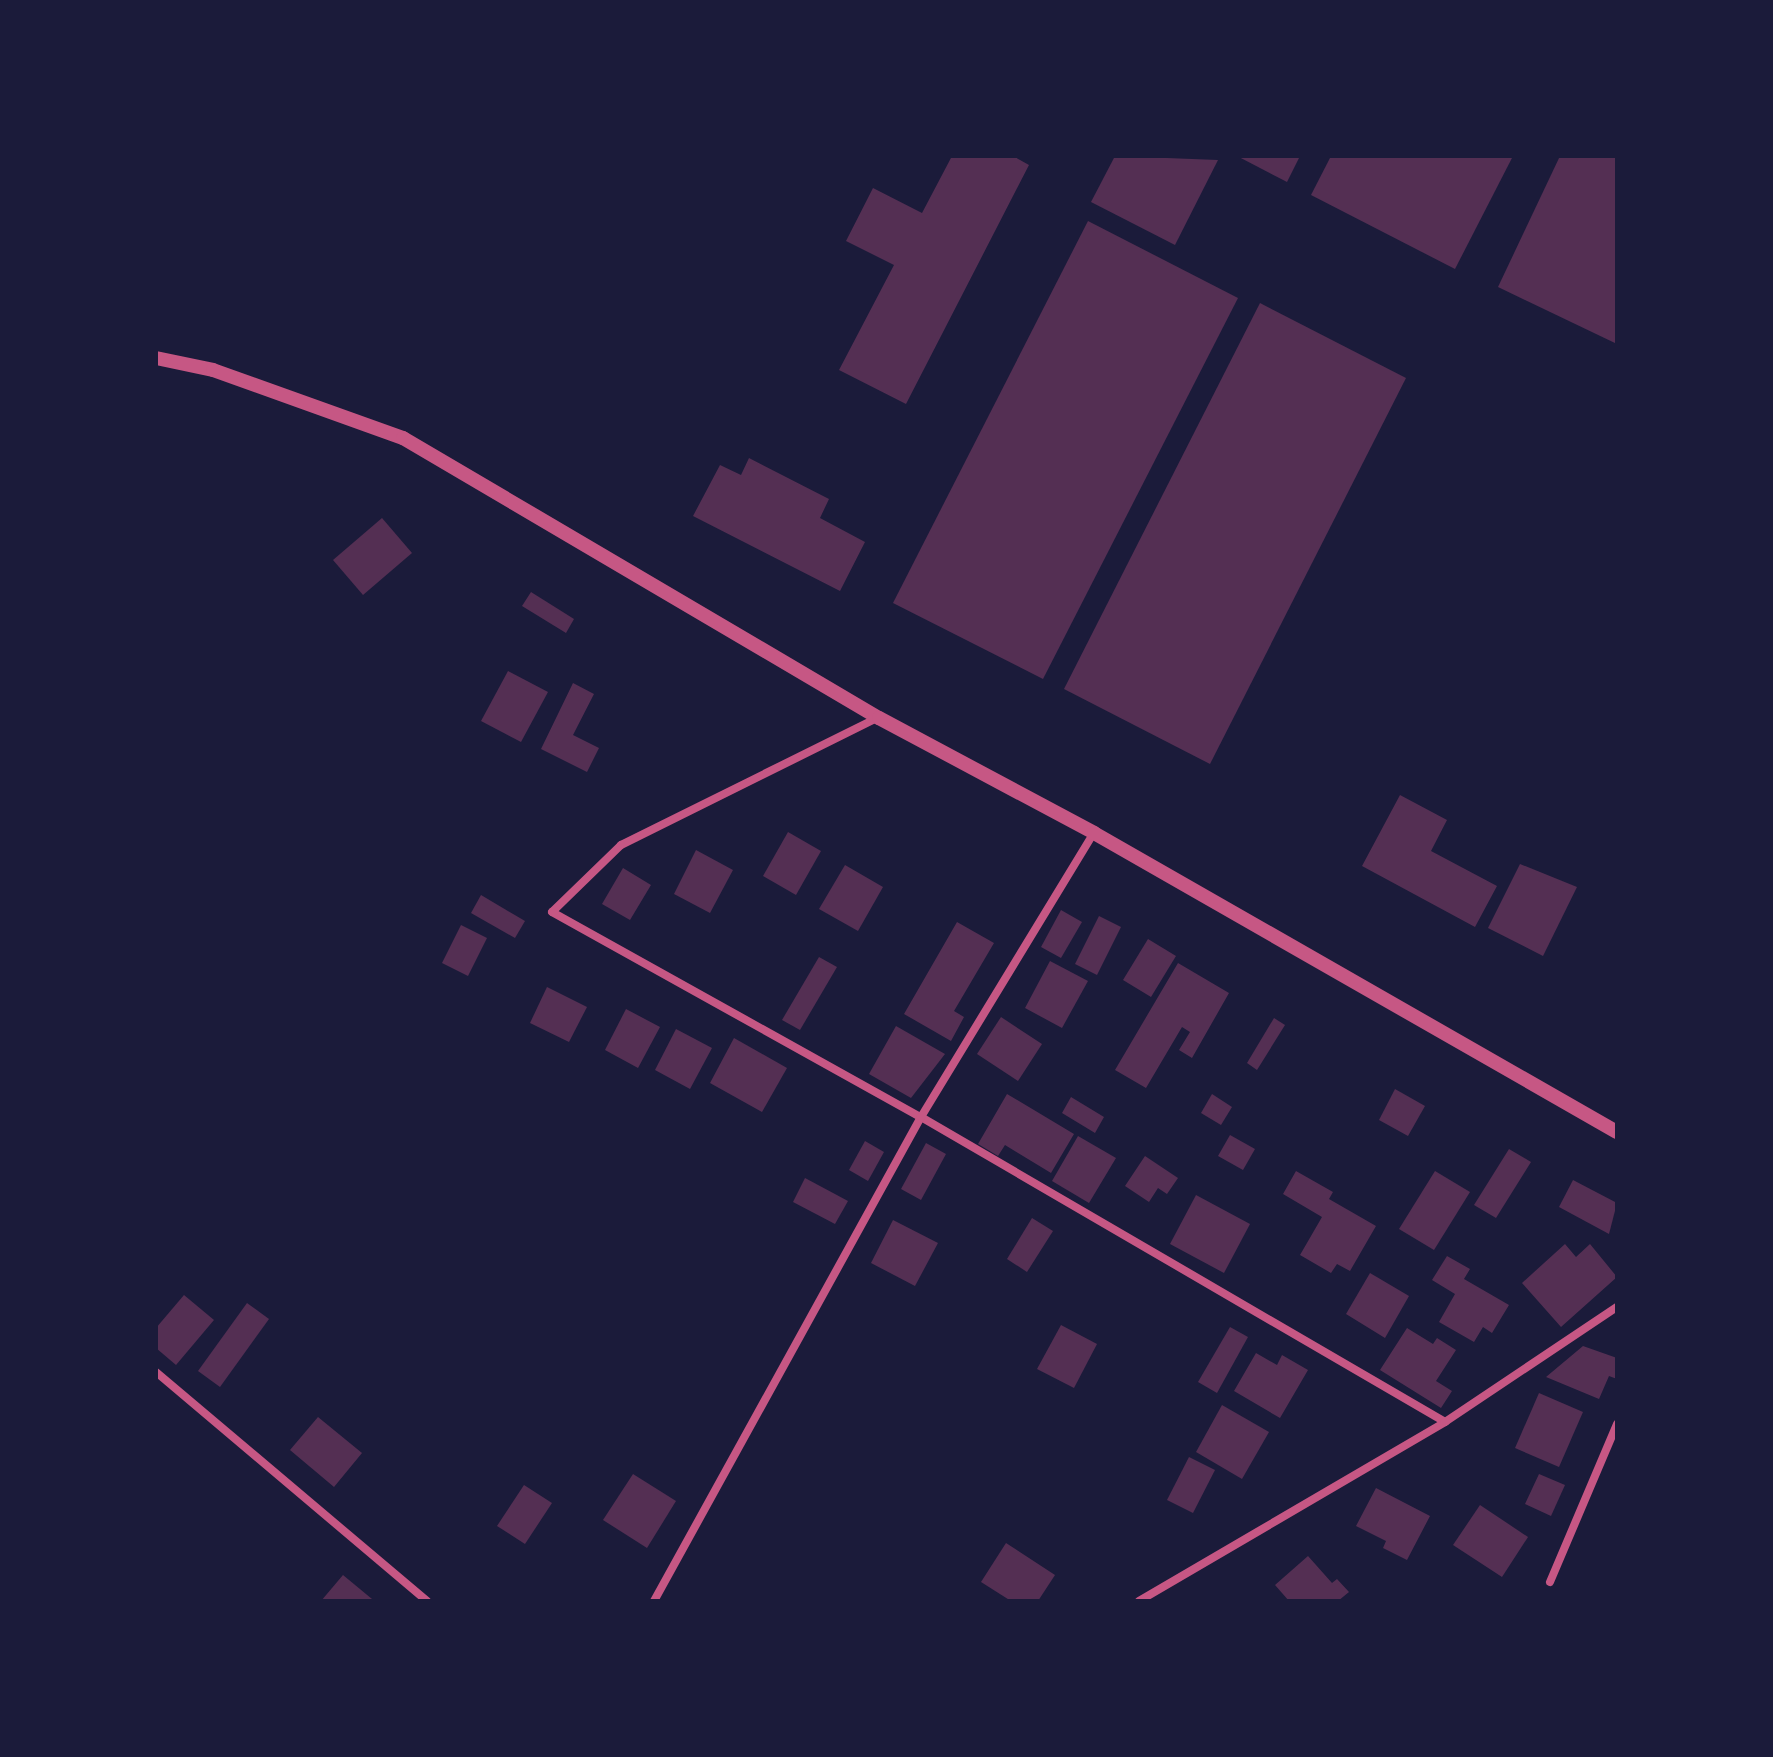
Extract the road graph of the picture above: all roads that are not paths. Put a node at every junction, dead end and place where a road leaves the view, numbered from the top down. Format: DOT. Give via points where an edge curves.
graph roads {
  1 [pos="156,358"];
  2 [pos="879,718"];
  3 [pos="1094,833"];
  4 [pos="921,1117"];
  5 [pos="1617,1132"];
  6 [pos="1617,1307"];
  7 [pos="156,1372"];
  8 [pos="1445,1422"];
  9 [pos="1617,1424"];
  10 [pos="1550,1582"];
  11 [pos="427,1601"];
  12 [pos="654,1601"];
  13 [pos="1139,1601"];
  1 -- 2 [label="street" via="213,370 403,438"];
  2 -- 3 [label="street"];
  2 -- 4 [label="street" via="621,845 552,912"];
  3 -- 4 [label="street"];
  3 -- 5 [label="street"];
  4 -- 8 [label="street"];
  4 -- 12 [label="street"];
  6 -- 8 [label="street"];
  7 -- 11 [label="street"];
  8 -- 13 [label="street"];
  9 -- 10 [label="street"];
}
